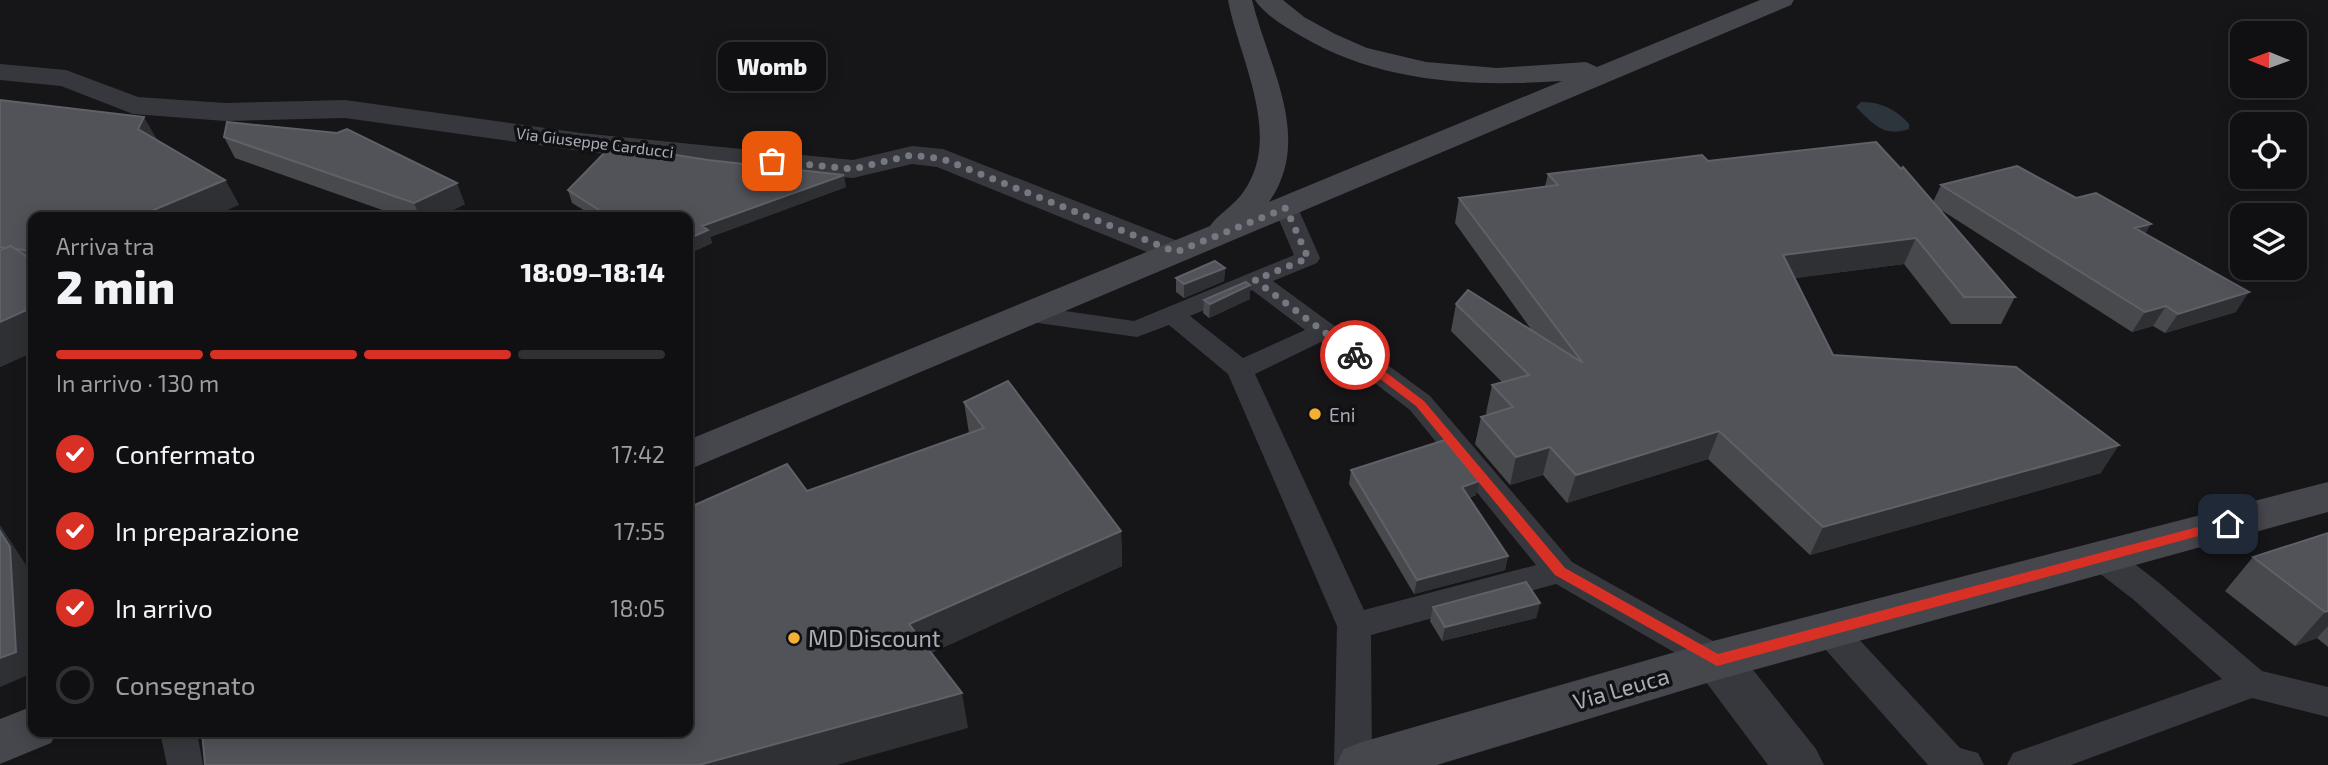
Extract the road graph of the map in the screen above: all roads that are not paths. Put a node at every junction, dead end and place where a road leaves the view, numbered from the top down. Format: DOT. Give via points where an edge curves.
graph roads {
  1 [pos="1240,0"];
  2 [pos="1267,0"];
  3 [pos="1782,0"];
  4 [pos="1637,61"];
  5 [pos="0,72"];
  6 [pos="1286,208"];
  7 [pos="1221,233"];
  8 [pos="1176,252"];
  9 [pos="1255,280"];
  10 [pos="1031,314"];
  11 [pos="1172,315"];
  12 [pos="1324,331"];
  13 [pos="1240,370"];
  14 [pos="693,454"];
  15 [pos="2328,497"];
  16 [pos="2102,557"];
  17 [pos="1560,571"];
  18 [pos="1353,626"];
  19 [pos="1829,630"];
  20 [pos="1717,660"];
  21 [pos="2251,683"];
  22 [pos="2328,702"];
  23 [pos="28,730"];
  24 [pos="0,742"];
  25 [pos="1353,765"];
  26 [pos="1362,765"];
  27 [pos="1798,765"];
  28 [pos="1965,765"];
  29 [pos="2026,765"];
  1 -- 7 [label="main road" via="1244,28 1273,115 1275,141 1259,192"];
  2 -- 4 [label="main road" via="1309,32 1359,54 1449,75 1578,72"];
  3 -- 4 [label="main road"];
  4 -- 6 [label="main road"];
  5 -- 8 [label="street, Via Giuseppe Carducci" via="66,78 132,105 225,112 345,109 581,142 853,169 912,155 943,159"];
  6 -- 7 [label="main road"];
  6 -- 9 [label="lane" via="1308,258"];
  7 -- 8 [label="main road"];
  8 -- 10 [label="main road"];
  9 -- 11 [label="lane"];
  9 -- 12 [label="lane"];
  10 -- 11 [label="lane" via="1137,329"];
  10 -- 14 [label="main road"];
  11 -- 13 [label="lane"];
  12 -- 13 [label="lane"];
  12 -- 17 [label="lane" via="1420,403"];
  13 -- 18 [label="lane"];
  15 -- 16 [label="main road, Via Leuca"];
  16 -- 19 [label="main road, Via Leuca"];
  16 -- 21 [label="lane"];
  17 -- 18 [label="lane"];
  17 -- 20 [label="lane"];
  18 -- 25 [label="lane"];
  19 -- 20 [label="main road, Via Leuca"];
  19 -- 28 [label="lane" via="1950,763"];
  20 -- 26 [label="main road, Via Leuca"];
  20 -- 27 [label="street"];
  21 -- 22 [label="lane"];
  21 -- 29 [label="lane"];
  23 -- 24 [label="main road"];
}
